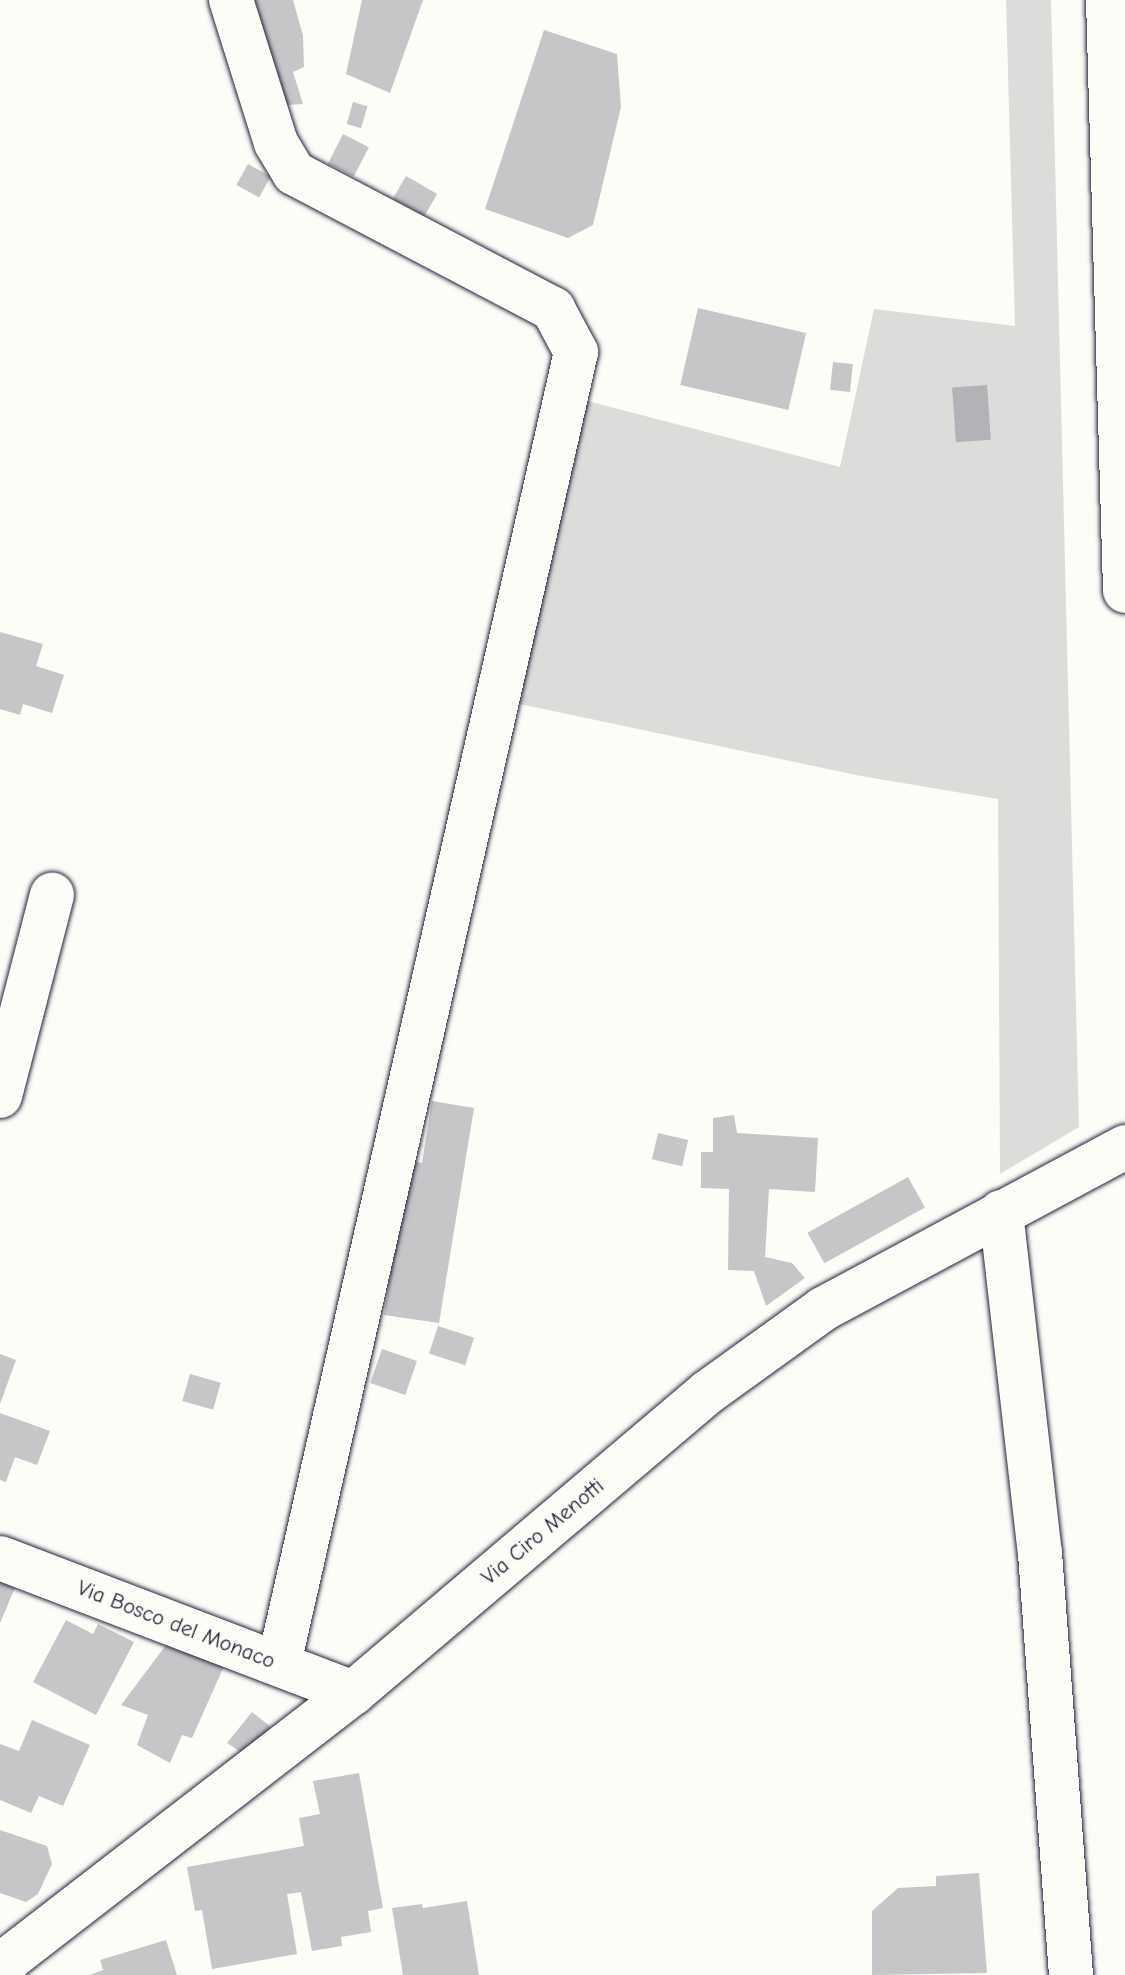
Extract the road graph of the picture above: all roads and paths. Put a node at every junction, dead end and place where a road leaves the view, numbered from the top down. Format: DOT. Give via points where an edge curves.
graph roads {
  1 [pos="231,0"];
  2 [pos="1108,0"];
  3 [pos="1125,591"];
  4 [pos="52,895"];
  5 [pos="0,1096"];
  6 [pos="1125,1147"];
  7 [pos="1001,1212"];
  8 [pos="0,1558"];
  9 [pos="279,1664"];
  10 [pos="353,1693"];
  11 [pos="0,1974"];
  12 [pos="1071,1975"];
  1 -- 9 [label="main road" via="276,143 294,173 553,309 576,352"];
  2 -- 3 [label="main road"];
  4 -- 5 [label="main road"];
  6 -- 7 [label="main road, Via Ciro Menotti"];
  7 -- 10 [label="main road, Via Ciro Menotti" via="823,1309 708,1392"];
  7 -- 12 [label="main road" via="1040,1553"];
  8 -- 9 [label="main road, Via Bosco del Monaco"];
  9 -- 10 [label="main road, Via Bosco del Monaco"];
  10 -- 11 [label="main road, Via Ciro Menotti" via="10,1958"];
}
